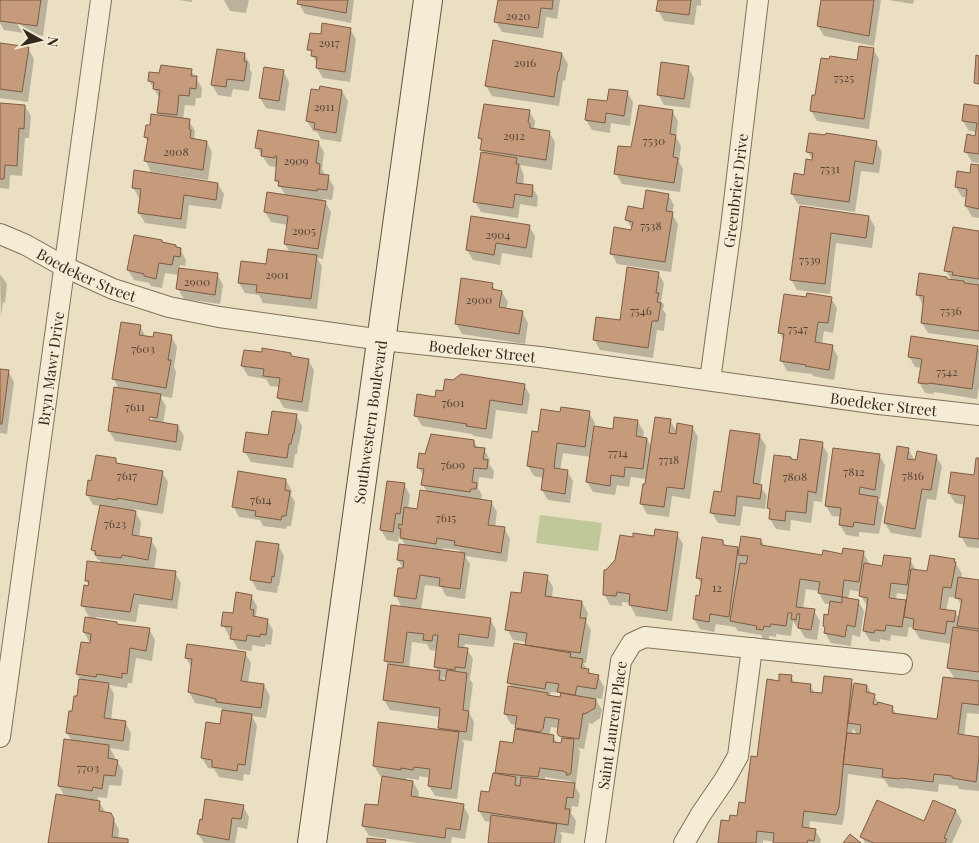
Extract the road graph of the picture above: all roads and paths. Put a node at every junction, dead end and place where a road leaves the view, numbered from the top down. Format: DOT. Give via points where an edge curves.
graph roads {
  1 [pos="101,0"];
  2 [pos="428,0"];
  3 [pos="758,0"];
  4 [pos="0,234"];
  5 [pos="65,267"];
  6 [pos="382,340"];
  7 [pos="710,380"];
  8 [pos="979,415"];
  9 [pos="752,648"];
  10 [pos="902,664"];
  11 [pos="0,737"];
  12 [pos="312,843"];
  13 [pos="595,843"];
  14 [pos="684,843"];
  1 -- 5 [label="street, Bryn Mawr Drive"];
  2 -- 6 [label="street, Southwestern Boulevard"];
  3 -- 7 [label="street, Greenbrier Drive"];
  4 -- 5 [label="street, Boedeker Street"];
  5 -- 6 [label="street, Boedeker Street" via="113,289 169,307"];
  5 -- 11 [label="street, Bryn Mawr Drive"];
  6 -- 7 [label="street, Boedeker Street"];
  6 -- 12 [label="street, Southwestern Boulevard"];
  7 -- 8 [label="street, Boedeker Street"];
  9 -- 10 [label="street, Saint Laurent Place"];
  9 -- 13 [label="street, Saint Laurent Place" via="645,637 632,643 620,661"];
  9 -- 14 [label="street" via="738,756"];
}
